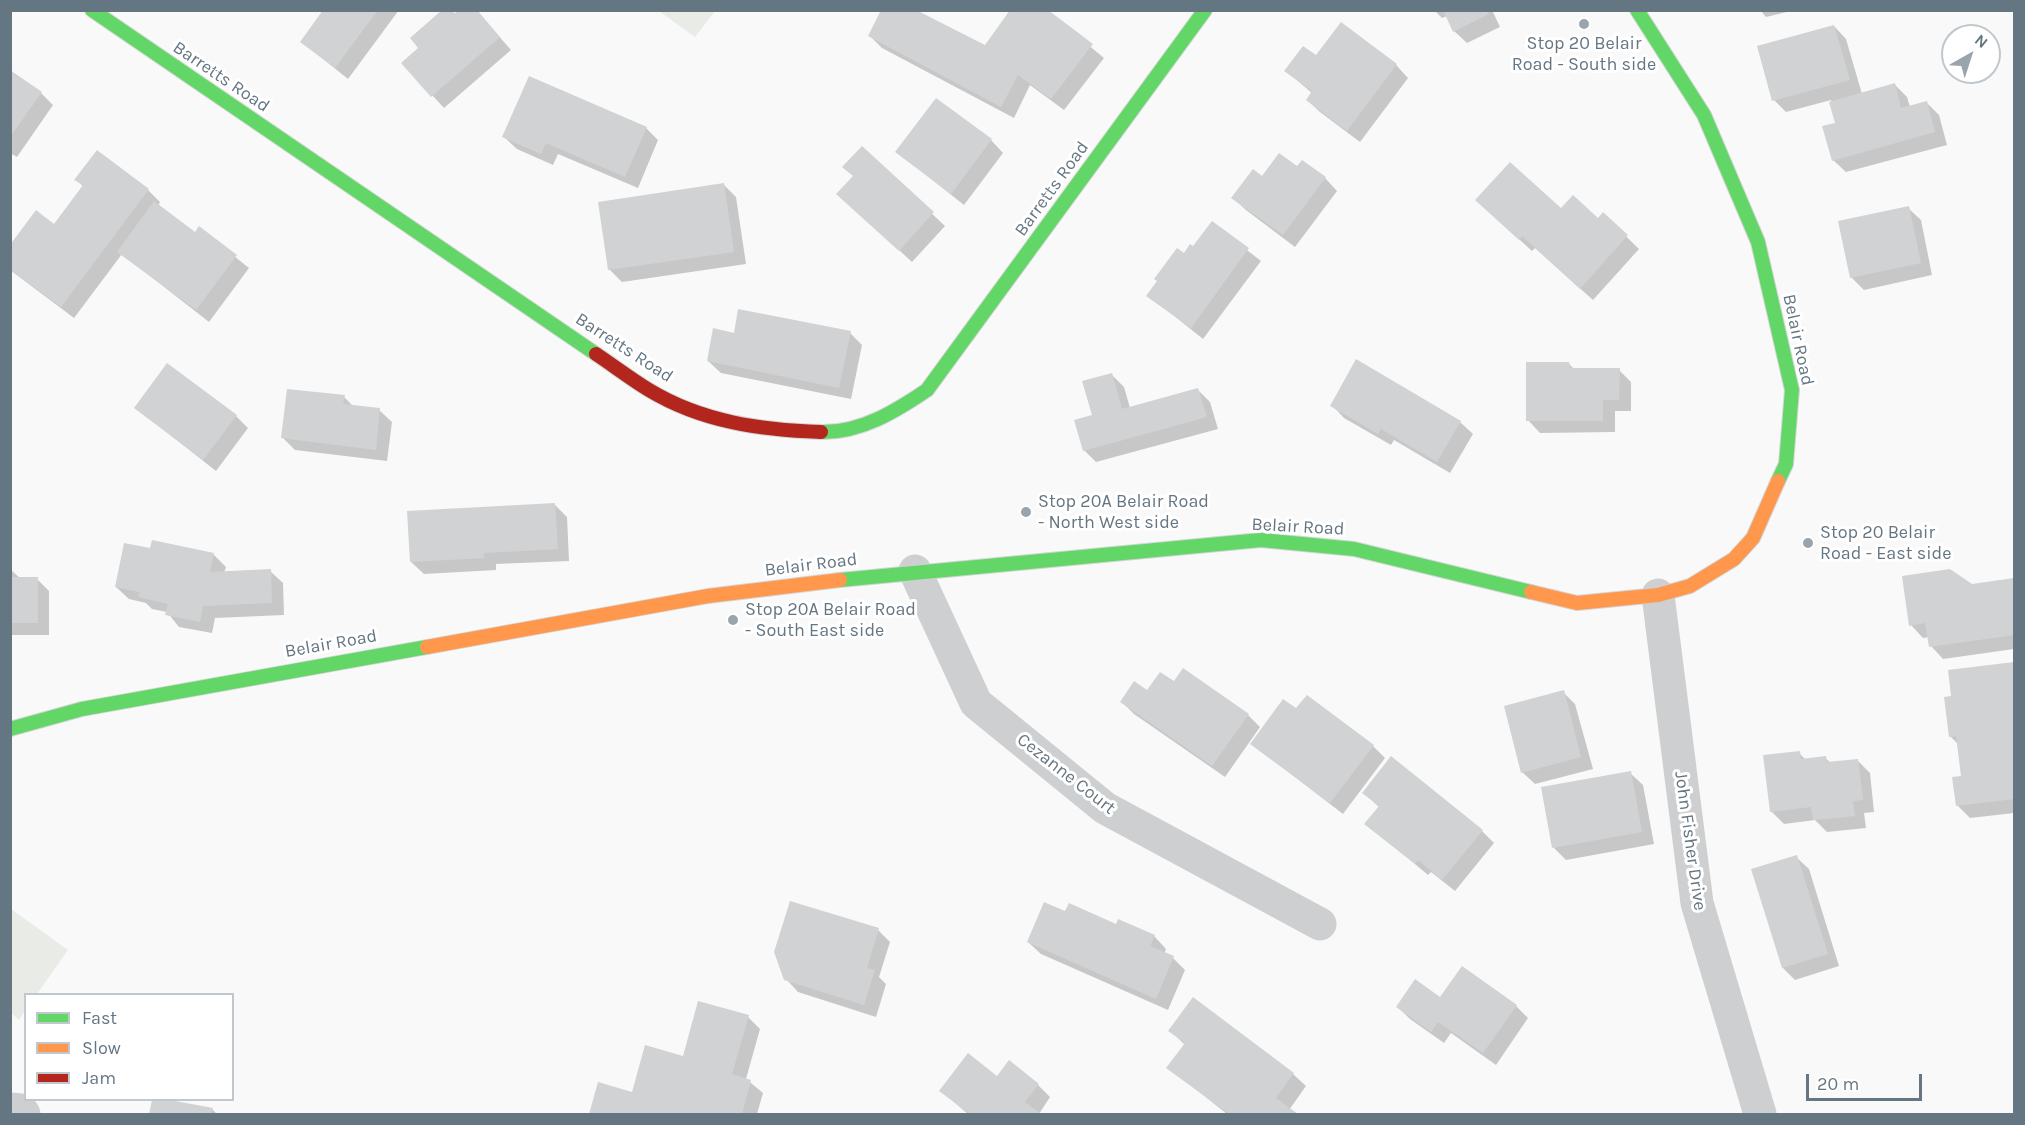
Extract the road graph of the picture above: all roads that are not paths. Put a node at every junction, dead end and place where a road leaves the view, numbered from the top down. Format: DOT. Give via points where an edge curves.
graph roads {
  1 [pos="92,10"];
  2 [pos="1205,10"];
  3 [pos="1637,10"];
  4 [pos="915,571"];
  5 [pos="1658,596"];
  6 [pos="10,729"];
  7 [pos="1320,924"];
  8 [pos="10,1109"];
  9 [pos="24,1114"];
  10 [pos="1760,1114"];
  1 -- 2 [label="main road, Barretts Road" via="651,391 712,418 770,429 834,432 890,416 927,390"];
  3 -- 5 [label="main road, Belair Road" via="1704,115 1758,242 1792,390 1786,464 1753,538 1734,559 1690,586"];
  4 -- 5 [label="main road, Belair Road" via="1261,540 1354,549 1577,603"];
  4 -- 6 [label="main road, Belair Road" via="708,596 409,648 82,709"];
  4 -- 7 [label="street, Cezanne Court" via="976,703 1105,808"];
  5 -- 10 [label="street, John Fisher Drive" via="1697,903"];
  8 -- 9 [label="street"];
}
